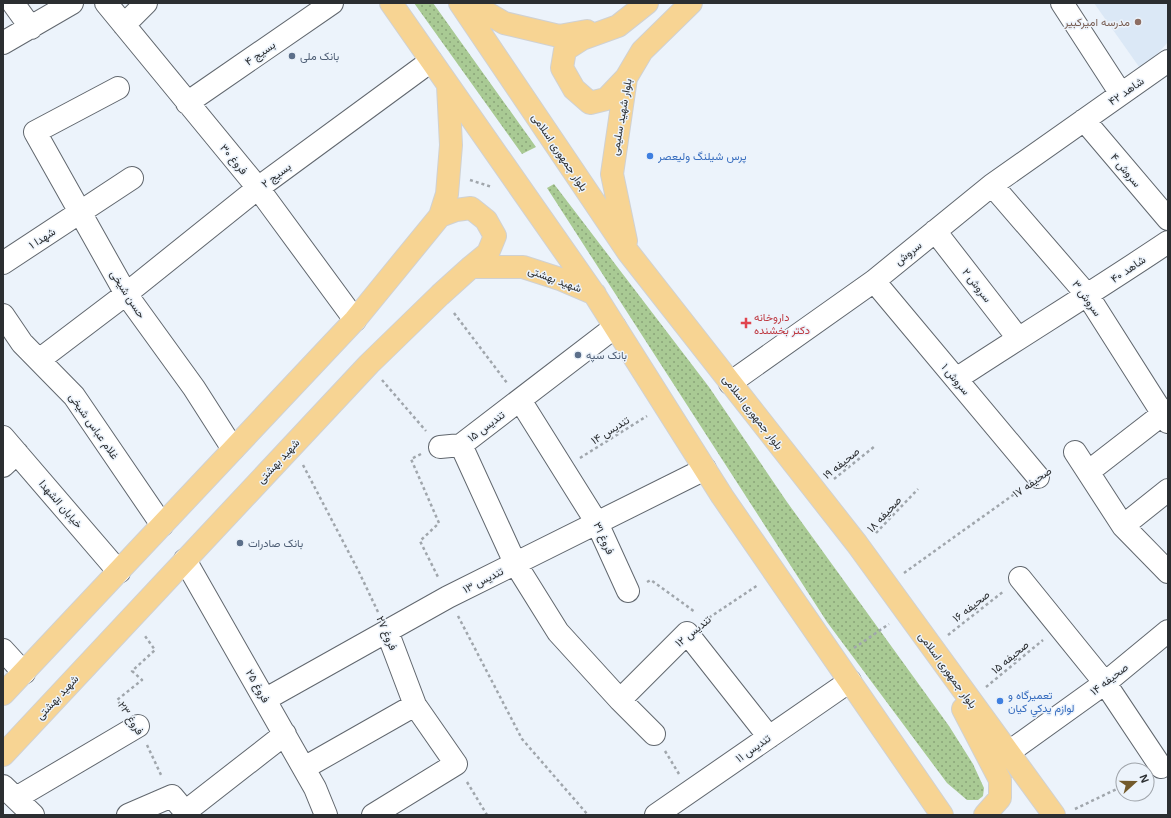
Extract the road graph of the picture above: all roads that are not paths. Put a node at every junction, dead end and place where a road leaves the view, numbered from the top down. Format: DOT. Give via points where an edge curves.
graph roads {
  1 [pos="13,3"];
  2 [pos="72,3"];
  3 [pos="106,3"];
  4 [pos="146,3"];
  5 [pos="332,3"];
  6 [pos="391,3"];
  7 [pos="460,3"];
  8 [pos="470,3"];
  9 [pos="647,3"];
  10 [pos="691,3"];
  11 [pos="1062,3"];
  12 [pos="124,25"];
  13 [pos="618,26"];
  14 [pos="31,28"];
  15 [pos="3,43"];
  16 [pos="431,61"];
  17 [pos="1167,63"];
  18 [pos="626,78"];
  19 [pos="448,86"];
  20 [pos="118,88"];
  21 [pos="1121,94"];
  22 [pos="187,103"];
  23 [pos="1084,120"];
  24 [pos="132,178"];
  25 [pos="992,186"];
  26 [pos="258,188"];
  27 [pos="81,213"];
  28 [pos="440,216"];
  29 [pos="1168,219"];
  30 [pos="935,231"];
  31 [pos="1168,242"];
  32 [pos="628,252"];
  33 [pos="3,263"];
  34 [pos="471,267"];
  35 [pos="874,281"];
  36 [pos="126,294"];
  37 [pos="595,294"];
  38 [pos="1088,296"];
  39 [pos="3,315"];
  40 [pos="355,320"];
  41 [pos="615,327"];
  42 [pos="1018,338"];
  43 [pos="39,360"];
  44 [pos="956,379"];
  45 [pos="730,382"];
  46 [pos="520,400"];
  47 [pos="1166,415"];
  48 [pos="3,437"];
  49 [pos="461,445"];
  50 [pos="440,447"];
  51 [pos="233,449"];
  52 [pos="1075,452"];
  53 [pos="10,460"];
  54 [pos="705,469"];
  55 [pos="1088,472"];
  56 [pos="1038,477"];
  57 [pos="1168,490"];
  58 [pos="597,523"];
  59 [pos="162,525"];
  60 [pos="1123,526"];
  61 [pos="186,560"];
  62 [pos="515,563"];
  63 [pos="119,572"];
  64 [pos="1168,572"];
  65 [pos="1020,578"];
  66 [pos="628,591"];
  67 [pos="387,631"];
  68 [pos="1168,631"];
  69 [pos="930,644"];
  70 [pos="3,650"];
  71 [pos="24,673"];
  72 [pos="850,681"];
  73 [pos="1105,684"];
  74 [pos="3,694"];
  75 [pos="266,699"];
  76 [pos="620,700"];
  77 [pos="415,705"];
  78 [pos="138,726"];
  79 [pos="285,734"];
  80 [pos="654,734"];
  81 [pos="769,737"];
  82 [pos="1009,752"];
  83 [pos="3,755"];
  84 [pos="1161,767"];
  85 [pos="304,768"];
  86 [pos="9,792"];
  87 [pos="182,808"];
  88 [pos="943,812"];
  89 [pos="1062,813"];
  90 [pos="323,814"];
  91 [pos="33,815"];
  92 [pos="128,815"];
  93 [pos="373,815"];
  94 [pos="656,815"];
  95 [pos="985,815"];
  1 -- 14 [label="street"];
  2 -- 14 [label="street"];
  3 -- 12 [label="street, فروغ ۳۰"];
  4 -- 12 [label="street"];
  5 -- 22 [label="street, بسیج ۴"];
  6 -- 16 [label="main road"];
  7 -- 32 [label="main road, بلوار جمهوری اسلامی"];
  8 -- 13 [label="main road" via="504,23 559,36"];
  9 -- 13 [label="main road"];
  10 -- 18 [label="main road, بلوار شهید سلیمی" via="642,51"];
  11 -- 21 [label="street"];
  12 -- 22 [label="street, فروغ ۳۰"];
  13 -- 18 [label="main road" via="582,39 565,50 562,68 574,89 590,103 606,99"];
  14 -- 15 [label="street"];
  16 -- 19 [label="main road"];
  16 -- 26 [label="street, بسیج ۲"];
  17 -- 21 [label="street, شاهد ۴۲"];
  18 -- 32 [label="main road, بلوار شهید سلیمی" via="612,174"];
  19 -- 28 [label="main road" via="451,144 447,194"];
  19 -- 37 [label="main road"];
  20 -- 27 [label="street, حسن شیخی" via="35,132"];
  21 -- 23 [label="street, شاهد ۴۲"];
  22 -- 26 [label="street, فروغ ۳۰"];
  23 -- 25 [label="street, سروش"];
  23 -- 29 [label="street, سروش ۴"];
  24 -- 27 [label="street, شهدا ۱"];
  25 -- 30 [label="street, سروش"];
  25 -- 38 [label="street, سروش ۳"];
  26 -- 36 [label="street, بسیج ۲"];
  26 -- 40 [label="street, فروغ ۳۰"];
  27 -- 33 [label="street, شهدا ۱"];
  27 -- 36 [label="street, حسن شیخی"];
  28 -- 34 [label="main road" via="471,208 486,220 495,236 488,253"];
  28 -- 40 [label="main road"];
  30 -- 35 [label="street, سروش"];
  30 -- 42 [label="street, سروش ۲"];
  31 -- 38 [label="street, شاهد ۴۰"];
  32 -- 45 [label="main road, بلوار جمهوری اسلامی"];
  34 -- 37 [label="main road, شهید بهشتی" via="523,267"];
  34 -- 61 [label="main road, شهید بهشتی" via="369,364"];
  35 -- 44 [label="street, سروش ۱"];
  35 -- 45 [label="street, سروش"];
  36 -- 43 [label="street, بسیج ۲"];
  36 -- 51 [label="street, حسن شیخی" via="194,388"];
  37 -- 41 [label="main road"];
  38 -- 42 [label="street, شاهد ۴۰"];
  38 -- 47 [label="street, سروش ۳"];
  39 -- 43 [label="street, غلام عباس شیخی" via="22,343"];
  40 -- 51 [label="main road"];
  41 -- 46 [label="street, تندیس ۱۵"];
  41 -- 54 [label="main road"];
  42 -- 44 [label="street, شاهد ۴۰"];
  43 -- 59 [label="street, غلام عباس شیخی" via="74,396"];
  44 -- 56 [label="street, سروش ۱"];
  45 -- 69 [label="main road, بلوار جمهوری اسلامی" via="861,550"];
  46 -- 49 [label="street, تندیس ۱۵"];
  46 -- 58 [label="street, فروغ ۳۱"];
  47 -- 55 [label="street"];
  48 -- 53 [label="street, خیابان الشهدا"];
  49 -- 50 [label="street"];
  49 -- 62 [label="street, تندیس ۱۵"];
  51 -- 59 [label="main road"];
  52 -- 55 [label="street"];
  53 -- 63 [label="street, خیابان الشهدا"];
  54 -- 58 [label="street, تندیس ۱۳"];
  54 -- 72 [label="main road"];
  55 -- 60 [label="street"];
  57 -- 60 [label="street"];
  58 -- 62 [label="street, تندیس ۱۳"];
  58 -- 66 [label="street, فروغ ۳۱"];
  59 -- 63 [label="main road"];
  60 -- 64 [label="street"];
  61 -- 75 [label="street, فروغ ۲۵"];
  61 -- 83 [label="main road, شهید بهشتی"];
  62 -- 67 [label="street, تندیس ۱۳"];
  62 -- 76 [label="street, تندیس ۱۵" via="558,632"];
  63 -- 71 [label="main road"];
  65 -- 73 [label="street"];
  67 -- 75 [label="street, تندیس ۱۳"];
  67 -- 77 [label="street, فروغ ۲۷"];
  68 -- 73 [label="street, صحیفه ۱۴"];
  69 -- 82 [label="main road, بلوار جمهوری اسلامی"];
  69 -- 95 [label="main road" via="1000,780 1000,798"];
  70 -- 71 [label="street"];
  71 -- 74 [label="main road"];
  72 -- 81 [label="street, تندیس ۱۱"];
  72 -- 88 [label="main road"];
  73 -- 82 [label="street, صحیفه ۱۴"];
  73 -- 84 [label="street"];
  75 -- 79 [label="street, فروغ ۲۵"];
  76 -- 80 [label="street, تندیس ۱۵"];
  76 -- 81 [label="street, تندیس ۱۲" via="687,633"];
  77 -- 85 [label="street"];
  77 -- 93 [label="street, فروغ ۲۷" via="456,764"];
  78 -- 86 [label="street"];
  79 -- 85 [label="street, فروغ ۲۵"];
  79 -- 87 [label="street"];
  81 -- 94 [label="street, تندیس ۱۱"];
  82 -- 89 [label="main road, بلوار جمهوری اسلامی"];
  85 -- 90 [label="street, فروغ ۲۵" via="315,788"];
  86 -- 91 [label="street"];
  87 -- 92 [label="street"];
}
